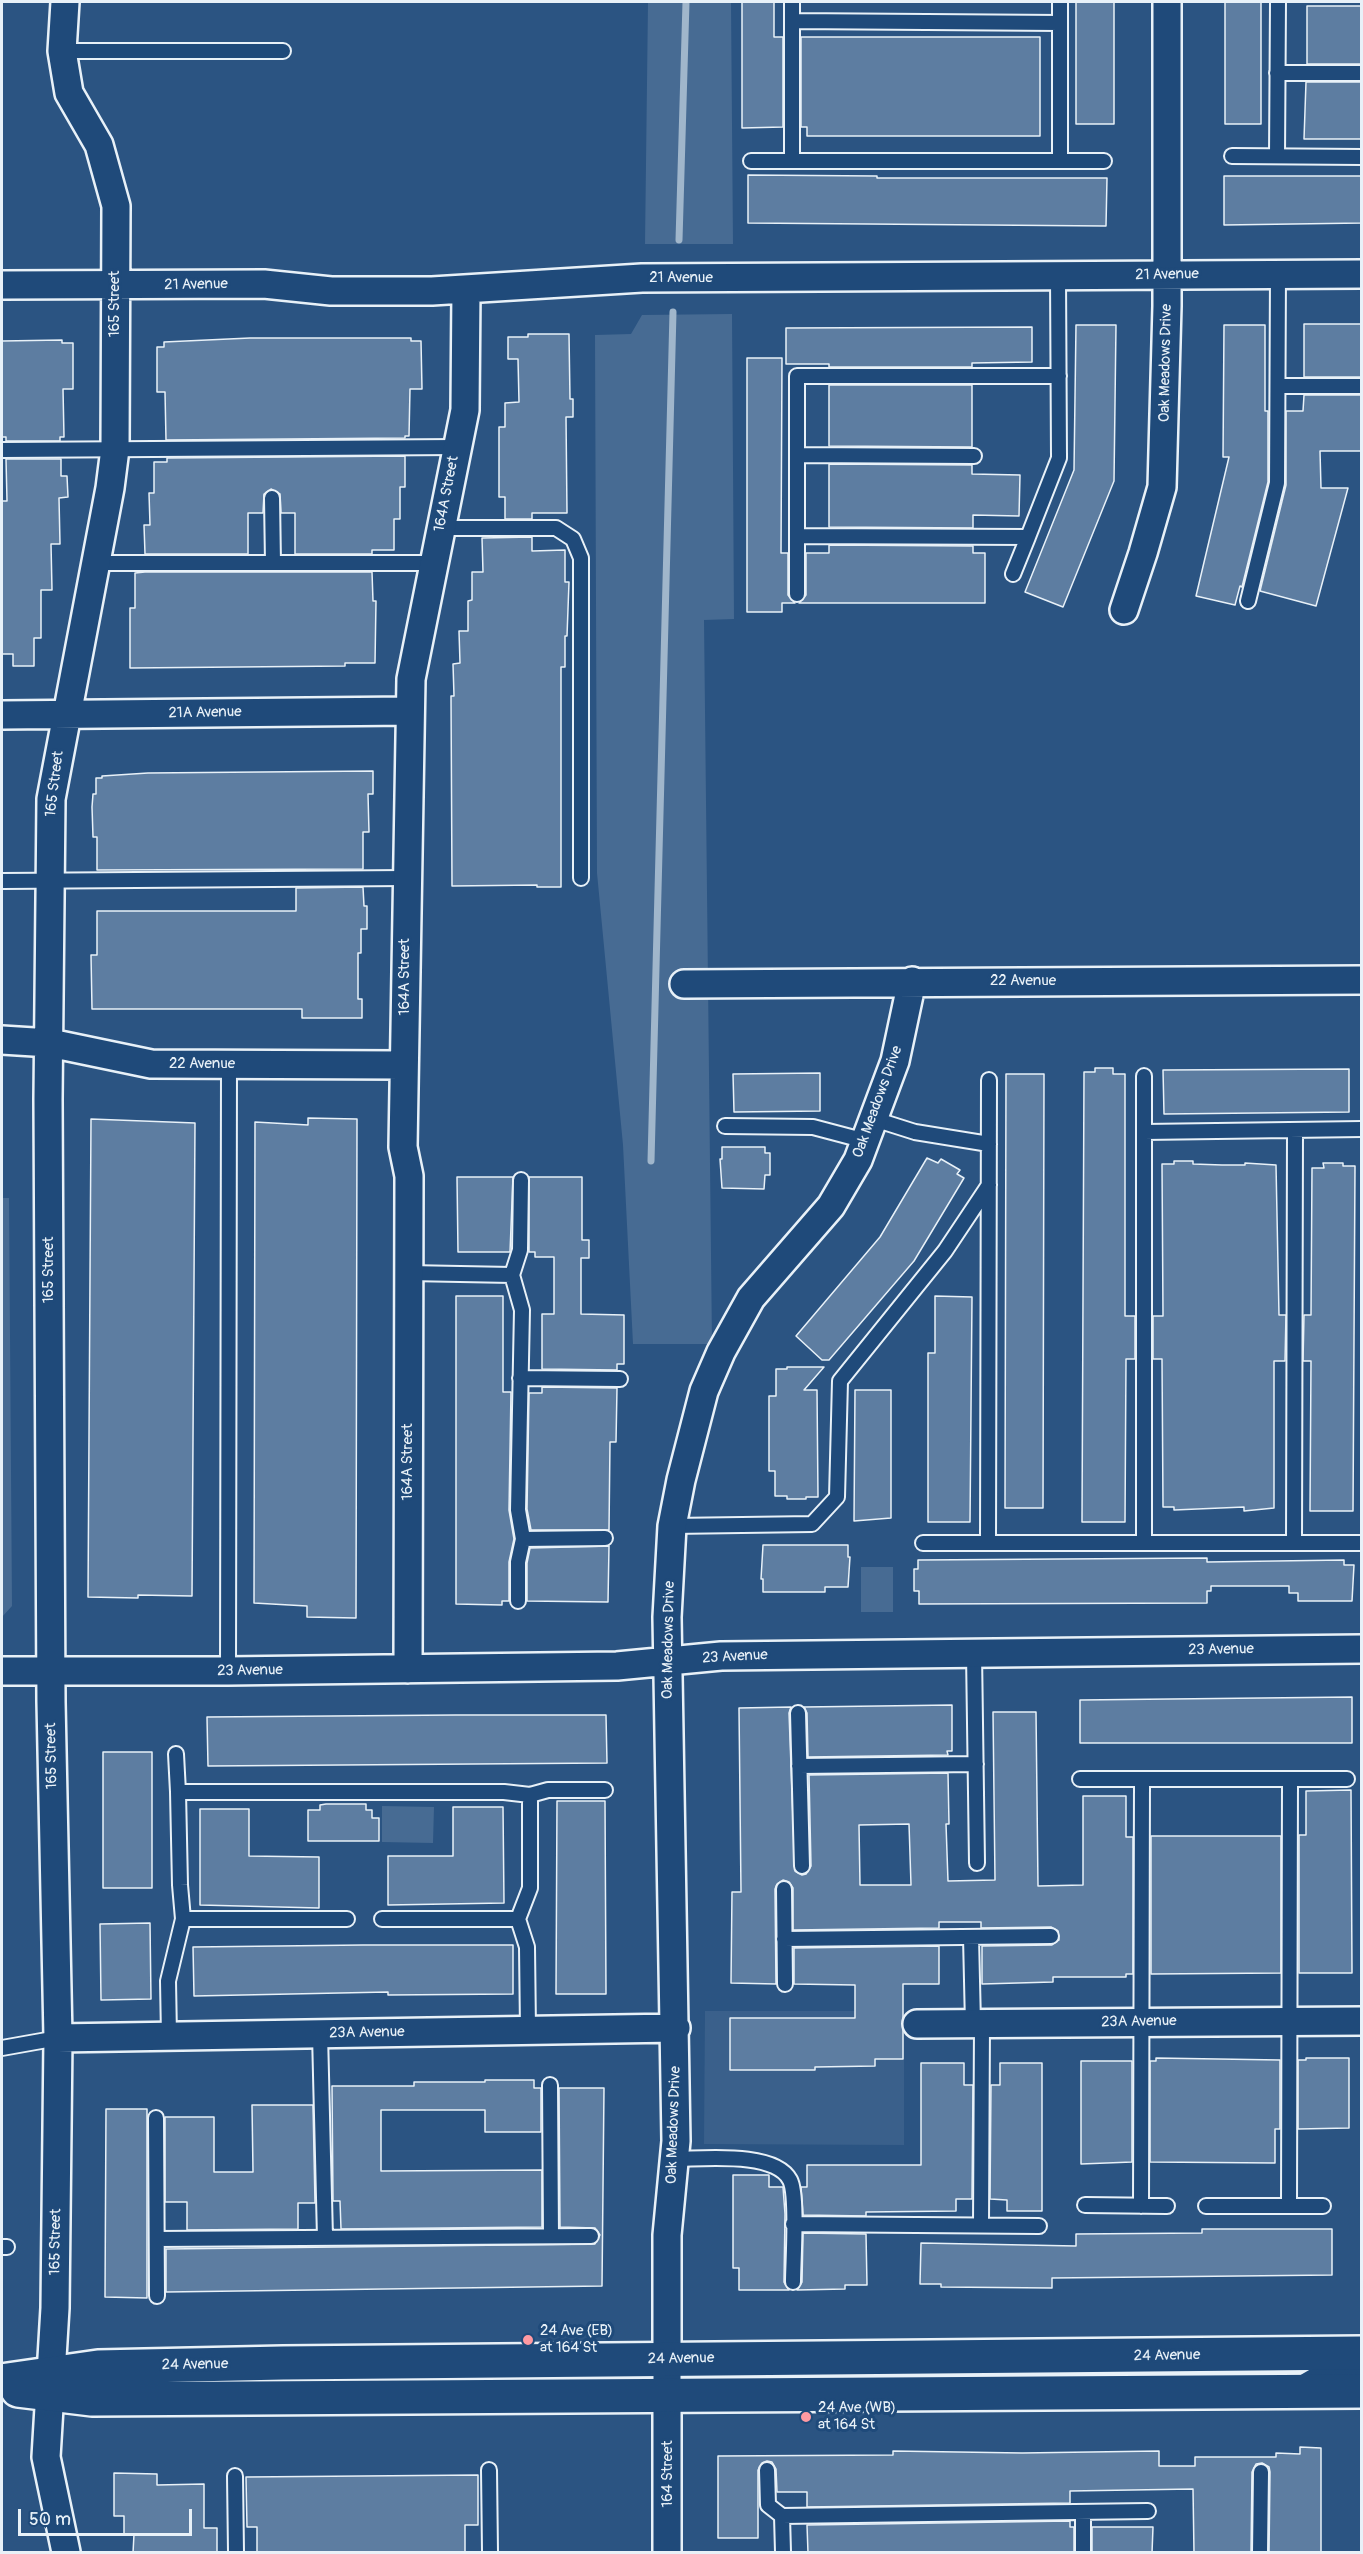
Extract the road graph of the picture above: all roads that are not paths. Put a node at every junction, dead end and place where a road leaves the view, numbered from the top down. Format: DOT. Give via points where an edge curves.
graph roads {
  1 [pos="65,2"];
  2 [pos="792,2"];
  3 [pos="1060,2"];
  4 [pos="1167,2"];
  5 [pos="1278,2"];
  6 [pos="792,21"];
  7 [pos="1060,23"];
  8 [pos="62,51"];
  9 [pos="283,51"];
  10 [pos="1277,73"];
  11 [pos="1362,73"];
  12 [pos="1232,156"];
  13 [pos="1277,156"];
  14 [pos="1362,157"];
  15 [pos="751,161"];
  16 [pos="792,161"];
  17 [pos="1060,161"];
  18 [pos="1104,161"];
  19 [pos="1278,274"];
  20 [pos="1362,274"];
  21 [pos="1166,275"];
  22 [pos="1058,276"];
  23 [pos="2,285"];
  24 [pos="115,286"];
  25 [pos="466,289"];
  26 [pos="1059,376"];
  27 [pos="1278,386"];
  28 [pos="1362,386"];
  29 [pos="457,447"];
  30 [pos="115,449"];
  31 [pos="2,450"];
  32 [pos="797,455"];
  33 [pos="974,456"];
  34 [pos="272,498"];
  35 [pos="440,528"];
  36 [pos="797,536"];
  37 [pos="1028,537"];
  38 [pos="96,563"];
  39 [pos="273,563"];
  40 [pos="435,563"];
  41 [pos="1013,573"];
  42 [pos="797,594"];
  43 [pos="1248,601"];
  44 [pos="1124,610"];
  45 [pos="409,711"];
  46 [pos="2,715"];
  47 [pos="66,715"];
  48 [pos="406,878"];
  49 [pos="581,879"];
  50 [pos="2,881"];
  51 [pos="50,881"];
  52 [pos="1362,980"];
  53 [pos="912,981"];
  54 [pos="684,984"];
  55 [pos="2,1040"];
  56 [pos="50,1043"];
  57 [pos="229,1065"];
  58 [pos="404,1065"];
  59 [pos="1144,1076"];
  60 [pos="989,1080"];
  61 [pos="725,1126"];
  62 [pos="1362,1129"];
  63 [pos="870,1130"];
  64 [pos="1295,1130"];
  65 [pos="1144,1132"];
  66 [pos="989,1144"];
  67 [pos="521,1180"];
  68 [pos="989,1185"];
  69 [pos="408,1273"];
  70 [pos="513,1275"];
  71 [pos="520,1378"];
  72 [pos="620,1379"];
  73 [pos="672,1526"];
  74 [pos="605,1538"];
  75 [pos="523,1539"];
  76 [pos="923,1543"];
  77 [pos="988,1543"];
  78 [pos="1144,1543"];
  79 [pos="1294,1543"];
  80 [pos="1362,1543"];
  81 [pos="518,1601"];
  82 [pos="1362,1649"];
  83 [pos="975,1653"];
  84 [pos="668,1662"];
  85 [pos="408,1669"];
  86 [pos="2,1671"];
  87 [pos="51,1671"];
  88 [pos="228,1671"];
  89 [pos="798,1713"];
  90 [pos="176,1754"];
  91 [pos="976,1764"];
  92 [pos="799,1766"];
  93 [pos="1080,1779"];
  94 [pos="1142,1779"];
  95 [pos="1290,1779"];
  96 [pos="1347,1779"];
  97 [pos="605,1790"];
  98 [pos="178,1792"];
  99 [pos="530,1795"];
  100 [pos="977,1863"];
  101 [pos="802,1866"];
  102 [pos="784,1888"];
  103 [pos="183,1919"];
  104 [pos="346,1919"];
  105 [pos="382,1919"];
  106 [pos="518,1919"];
  107 [pos="1051,1936"];
  108 [pos="971,1937"];
  109 [pos="784,1939"];
  110 [pos="785,1984"];
  111 [pos="1290,2021"];
  112 [pos="1362,2021"];
  113 [pos="1141,2022"];
  114 [pos="916,2024"];
  115 [pos="977,2024"];
  116 [pos="676,2028"];
  117 [pos="528,2030"];
  118 [pos="320,2034"];
  119 [pos="170,2036"];
  120 [pos="58,2038"];
  121 [pos="2,2048"];
  122 [pos="550,2085"];
  123 [pos="156,2118"];
  124 [pos="675,2159"];
  125 [pos="1085,2205"];
  126 [pos="1141,2206"];
  127 [pos="1167,2206"];
  128 [pos="1206,2206"];
  129 [pos="1289,2206"];
  130 [pos="1323,2206"];
  131 [pos="793,2224"];
  132 [pos="981,2225"];
  133 [pos="1039,2226"];
  134 [pos="551,2236"];
  135 [pos="591,2236"];
  136 [pos="325,2238"];
  137 [pos="157,2239"];
  138 [pos="793,2282"];
  139 [pos="157,2296"];
  140 [pos="1362,2353"];
  141 [pos="668,2359"];
  142 [pos="1362,2365"];
  143 [pos="2,2381"];
  144 [pos="50,2384"];
  145 [pos="2,2388"];
  146 [pos="1300,2391"];
  147 [pos="1362,2391"];
  148 [pos="668,2395"];
  149 [pos="489,2470"];
  150 [pos="767,2470"];
  151 [pos="1261,2472"];
  152 [pos="235,2476"];
  153 [pos="1148,2511"];
  154 [pos="1083,2512"];
  155 [pos="782,2516"];
  156 [pos="781,2552"];
  157 [pos="66,2553"];
  158 [pos="236,2553"];
  159 [pos="490,2553"];
  160 [pos="667,2553"];
  161 [pos="1083,2553"];
  162 [pos="1260,2553"];
  1 -- 8 [label="street, 165 Street"];
  2 -- 6 [label="lane"];
  3 -- 7 [label="lane"];
  4 -- 21 [label="street, Oak Meadows Drive"];
  5 -- 10 [label="lane"];
  6 -- 7 [label="lane"];
  6 -- 16 [label="lane"];
  7 -- 17 [label="lane"];
  8 -- 9 [label="lane"];
  8 -- 24 [label="street, 165 Street" via="69,93 99,145 116,206"];
  10 -- 11 [label="lane"];
  10 -- 13 [label="lane"];
  12 -- 13 [label="lane"];
  13 -- 14 [label="lane"];
  15 -- 16 [label="lane"];
  16 -- 17 [label="lane"];
  17 -- 18 [label="lane"];
  19 -- 20 [label="street, 21 Avenue"];
  19 -- 21 [label="street, 21 Avenue"];
  19 -- 27 [label="lane"];
  21 -- 22 [label="street, 21 Avenue"];
  21 -- 44 [label="street, Oak Meadows Drive" via="1162,487"];
  22 -- 25 [label="street, 21 Avenue" via="642,278"];
  22 -- 26 [label="lane"];
  23 -- 24 [label="street, 21 Avenue"];
  24 -- 25 [label="street, 21 Avenue" via="264,284 331,291"];
  24 -- 30 [label="street, 165 Street"];
  25 -- 29 [label="street, 164A Street" via="465,410"];
  26 -- 32 [label="lane" via="797,376"];
  26 -- 37 [label="lane" via="1059,458"];
  27 -- 28 [label="lane"];
  27 -- 43 [label="lane" via="1277,483"];
  29 -- 30 [label="lane"];
  29 -- 35 [label="street, 164A Street"];
  30 -- 31 [label="lane"];
  30 -- 38 [label="street, 165 Street"];
  32 -- 33 [label="lane"];
  32 -- 36 [label="lane"];
  34 -- 39 [label="lane"];
  35 -- 40 [label="street, 164A Street"];
  35 -- 49 [label="lane" via="556,528 573,539 581,558"];
  36 -- 37 [label="lane"];
  36 -- 42 [label="lane"];
  37 -- 41 [label="lane"];
  38 -- 39 [label="lane"];
  38 -- 47 [label="street, 165 Street"];
  39 -- 40 [label="lane"];
  40 -- 45 [label="street, 164A Street" via="411,679"];
  45 -- 47 [label="street, 21A Avenue"];
  45 -- 48 [label="street, 164A Street"];
  46 -- 47 [label="street, 21A Avenue"];
  47 -- 51 [label="street, 165 Street" via="51,799"];
  48 -- 51 [label="lane"];
  48 -- 58 [label="street, 164A Street"];
  50 -- 51 [label="lane"];
  51 -- 56 [label="street, 165 Street"];
  52 -- 53 [label="street, 22 Avenue"];
  53 -- 54 [label="street, 22 Avenue"];
  53 -- 63 [label="street, Oak Meadows Drive" via="895,1061"];
  55 -- 56 [label="street, 22 Avenue"];
  56 -- 57 [label="street, 22 Avenue" via="151,1064"];
  56 -- 87 [label="street, 165 Street"];
  57 -- 58 [label="street, 22 Avenue"];
  57 -- 88 [label="lane"];
  58 -- 69 [label="street, 164A Street"];
  59 -- 65 [label="lane"];
  60 -- 66 [label="lane"];
  61 -- 63 [label="lane"];
  62 -- 64 [label="lane"];
  63 -- 66 [label="lane" via="915,1132"];
  63 -- 73 [label="street, Oak Meadows Drive" via="858,1160 831,1206 751,1298 721,1352 704,1391"];
  64 -- 65 [label="lane"];
  64 -- 79 [label="lane"];
  65 -- 78 [label="lane"];
  66 -- 68 [label="lane"];
  67 -- 70 [label="lane" via="520,1250"];
  68 -- 73 [label="lane" via="945,1251 840,1381 837,1497 812,1524"];
  68 -- 77 [label="lane"];
  69 -- 70 [label="lane"];
  69 -- 85 [label="street, 164A Street"];
  70 -- 71 [label="lane" via="522,1310"];
  71 -- 72 [label="lane"];
  71 -- 75 [label="lane" via="518,1510"];
  73 -- 84 [label="street, Oak Meadows Drive"];
  74 -- 75 [label="lane"];
  75 -- 81 [label="lane" via="518,1562"];
  76 -- 77 [label="lane"];
  77 -- 78 [label="lane"];
  78 -- 79 [label="lane"];
  79 -- 80 [label="lane"];
  82 -- 83 [label="street, 23 Avenue"];
  83 -- 84 [label="street, 23 Avenue" via="721,1656"];
  83 -- 91 [label="lane"];
  84 -- 85 [label="street, 23 Avenue"];
  84 -- 116 [label="street, Oak Meadows Drive"];
  85 -- 88 [label="street, 23 Avenue"];
  86 -- 87 [label="street, 23 Avenue"];
  87 -- 88 [label="street, 23 Avenue"];
  87 -- 120 [label="street, 165 Street"];
  89 -- 92 [label="lane"];
  90 -- 98 [label="lane"];
  91 -- 92 [label="lane"];
  91 -- 100 [label="lane"];
  92 -- 101 [label="lane"];
  93 -- 94 [label="lane"];
  94 -- 95 [label="lane"];
  94 -- 113 [label="lane"];
  95 -- 96 [label="lane"];
  95 -- 111 [label="lane"];
  97 -- 99 [label="lane" via="548,1790"];
  98 -- 99 [label="lane"];
  98 -- 103 [label="lane"];
  99 -- 106 [label="lane" via="530,1888"];
  102 -- 109 [label="lane"];
  103 -- 104 [label="lane"];
  103 -- 119 [label="lane" via="168,1981"];
  105 -- 106 [label="lane"];
  106 -- 117 [label="lane" via="527,1947"];
  107 -- 108 [label="lane"];
  108 -- 109 [label="lane"];
  108 -- 115 [label="lane"];
  109 -- 110 [label="lane"];
  111 -- 112 [label="street, 23A Avenue"];
  111 -- 113 [label="street, 23A Avenue"];
  111 -- 129 [label="lane"];
  113 -- 115 [label="street, 23A Avenue"];
  113 -- 126 [label="lane"];
  114 -- 115 [label="street, 23A Avenue"];
  115 -- 132 [label="lane"];
  116 -- 117 [label="street, 23A Avenue"];
  116 -- 124 [label="street, Oak Meadows Drive"];
  117 -- 118 [label="street, 23A Avenue"];
  118 -- 119 [label="street, 23A Avenue"];
  118 -- 136 [label="lane"];
  119 -- 120 [label="street, 23A Avenue"];
  120 -- 121 [label="lane"];
  120 -- 144 [label="street, 165 Street" via="55,2308"];
  122 -- 134 [label="lane"];
  123 -- 137 [label="lane"];
  124 -- 131 [label="lane" via="742,2159 779,2168 793,2188"];
  124 -- 141 [label="street, Oak Meadows Drive" via="667,2235"];
  125 -- 126 [label="lane"];
  126 -- 127 [label="lane"];
  128 -- 129 [label="lane"];
  129 -- 130 [label="lane"];
  131 -- 132 [label="lane"];
  131 -- 138 [label="lane"];
  132 -- 133 [label="lane"];
  134 -- 135 [label="lane"];
  134 -- 136 [label="lane"];
  136 -- 137 [label="lane"];
  137 -- 139 [label="lane"];
  140 -- 141 [label="main road, 24 Avenue"];
  141 -- 144 [label="main road, 24 Avenue" via="98,2367"];
  141 -- 148 [label="street, Oak Meadows Drive"];
  142 -- 146 [label="street" via="1351,2373 1331,2373"];
  143 -- 144 [label="main road, 24 Avenue"];
  144 -- 145 [label="main road, 24 Avenue"];
  144 -- 148 [label="main road, 24 Avenue" via="92,2399"];
  144 -- 157 [label="street, 165 Street" via="46,2466"];
  146 -- 147 [label="main road, 24 Avenue"];
  146 -- 148 [label="main road, 24 Avenue"];
  148 -- 160 [label="street, 164 Street"];
  149 -- 159 [label="lane"];
  150 -- 155 [label="lane" via="768,2505"];
  151 -- 162 [label="lane"];
  152 -- 158 [label="lane"];
  153 -- 154 [label="lane"];
  154 -- 155 [label="lane"];
  154 -- 161 [label="lane"];
  155 -- 156 [label="lane"];
}
